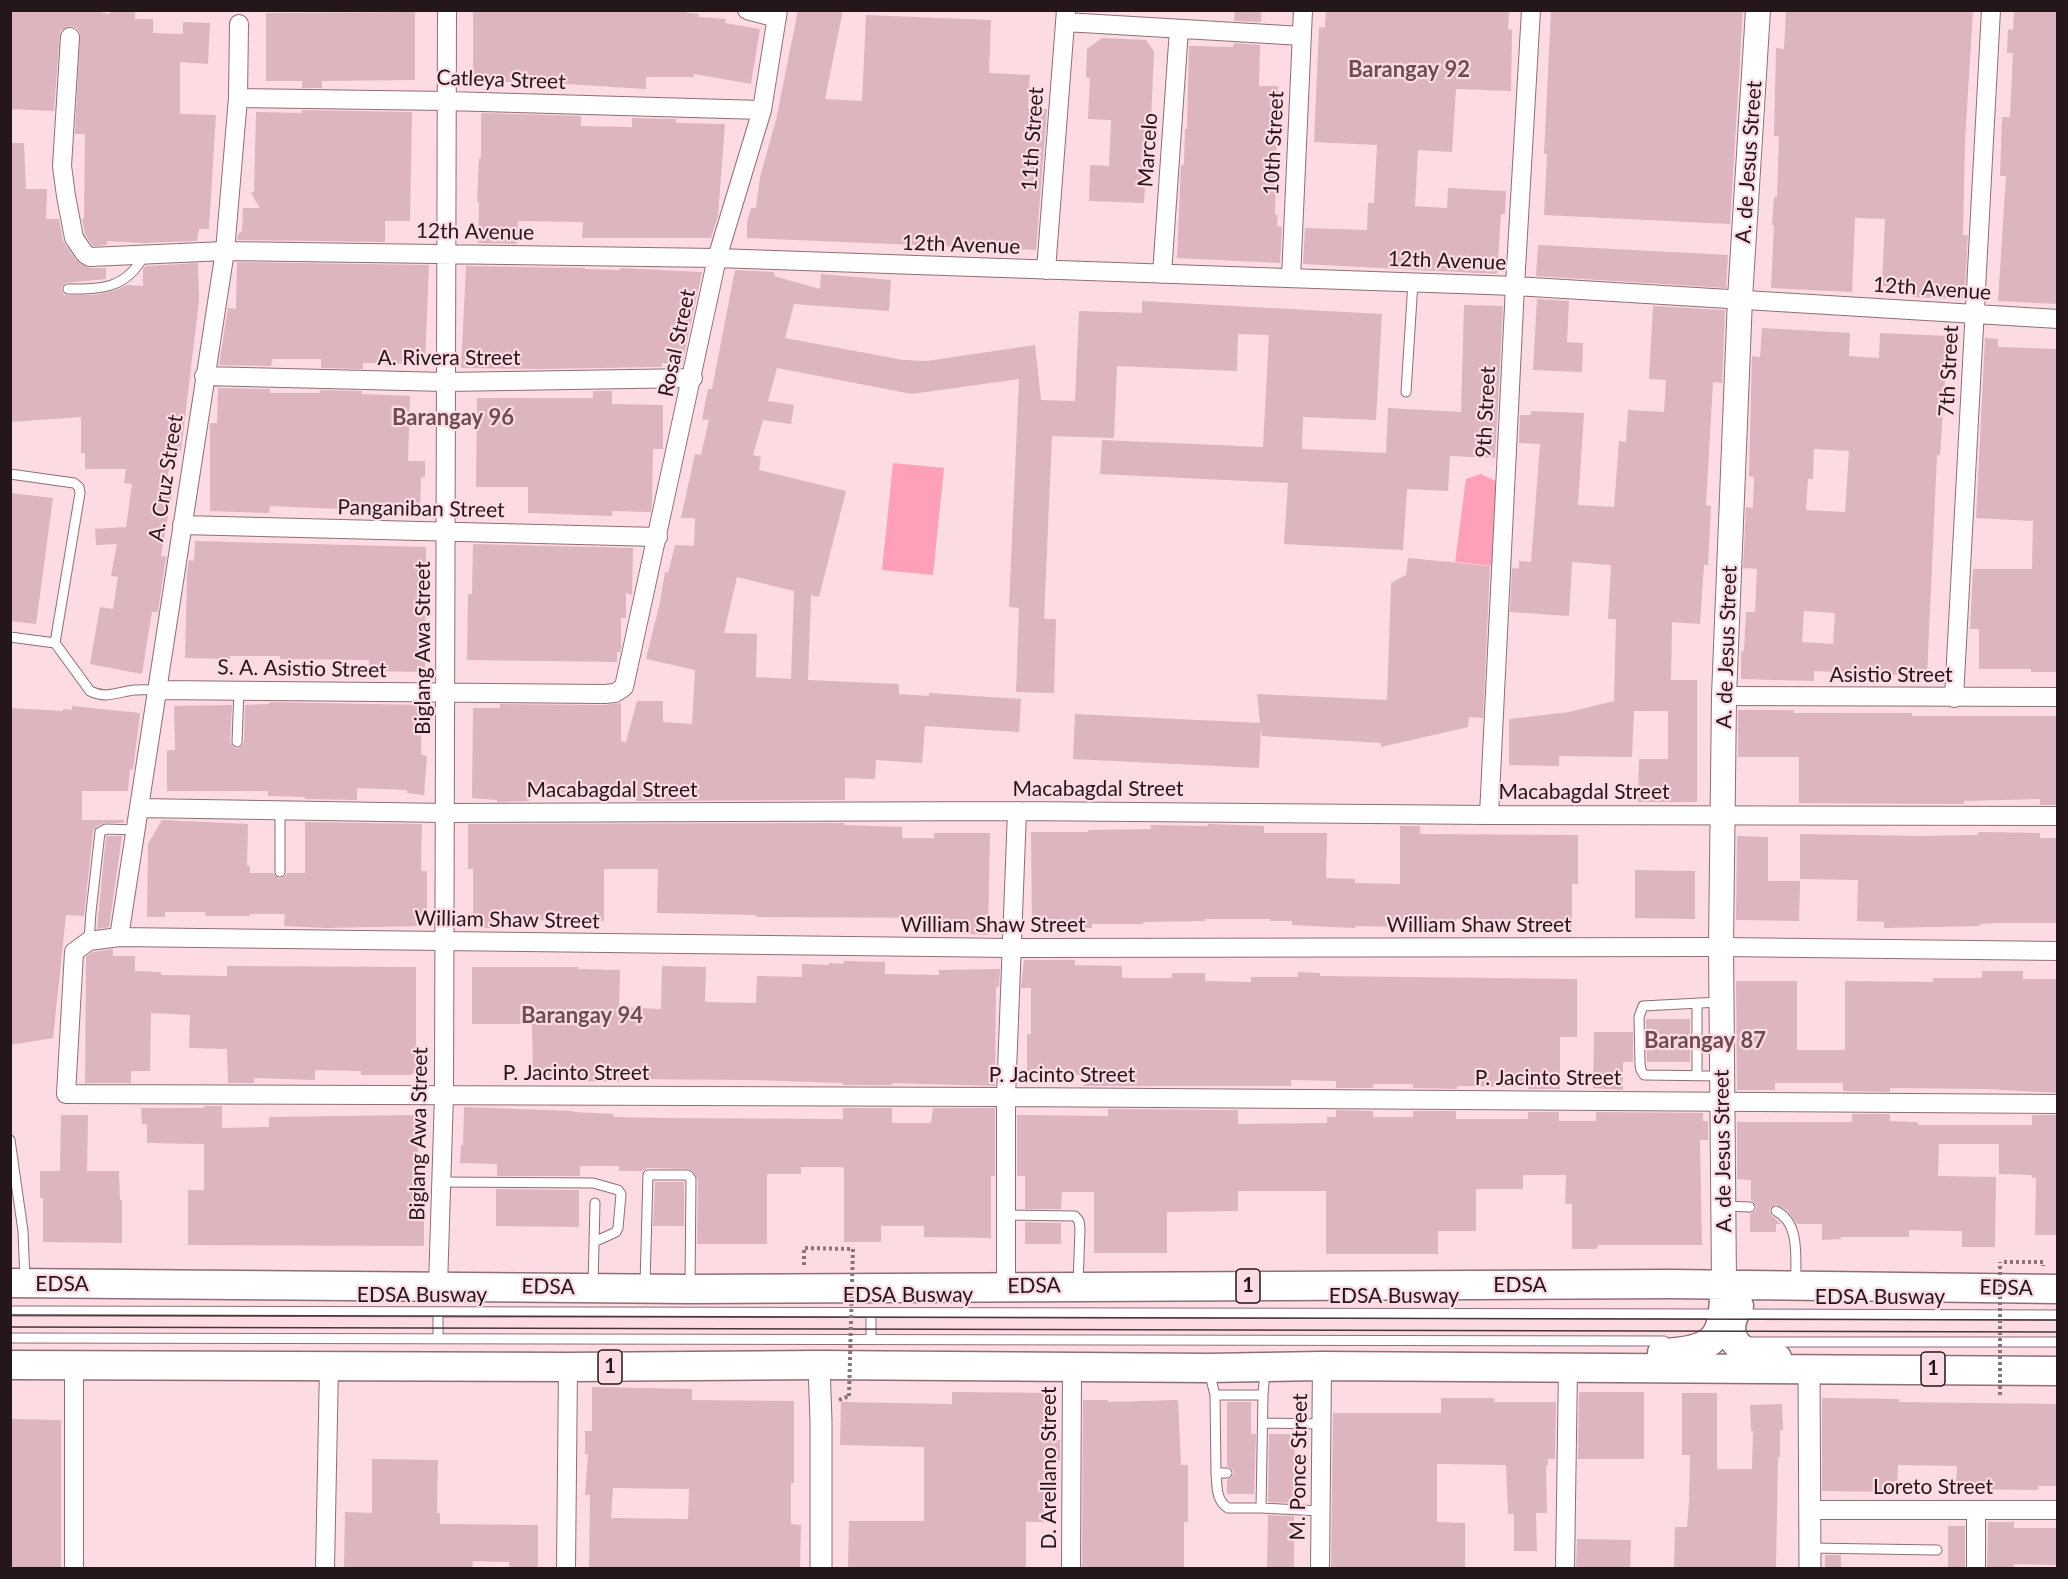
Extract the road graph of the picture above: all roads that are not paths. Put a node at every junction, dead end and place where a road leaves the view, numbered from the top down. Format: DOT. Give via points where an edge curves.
graph roads {
  1 [pos="747,10"];
  2 [pos="1303,10"];
  3 [pos="1531,10"];
  4 [pos="1758,10"];
  5 [pos="1991,10"];
  6 [pos="447,11"];
  7 [pos="777,14"];
  8 [pos="1065,16"];
  9 [pos="239,24"];
  10 [pos="1179,29"];
  11 [pos="1302,36"];
  12 [pos="70,37"];
  13 [pos="238,98"];
  14 [pos="447,101"];
  15 [pos="762,110"];
  16 [pos="225,250"];
  17 [pos="145,254"];
  18 [pos="446,254"];
  19 [pos="717,258"];
  20 [pos="1046,270"];
  21 [pos="1162,274"];
  22 [pos="1291,278"];
  23 [pos="1413,282"];
  24 [pos="1515,286"];
  25 [pos="68,289"];
  26 [pos="1740,298"];
  27 [pos="1975,315"];
  28 [pos="2058,319"];
  29 [pos="204,376"];
  30 [pos="693,378"];
  31 [pos="446,382"];
  32 [pos="1406,392"];
  33 [pos="10,474"];
  34 [pos="182,525"];
  35 [pos="445,532"];
  36 [pos="658,537"];
  37 [pos="10,637"];
  38 [pos="55,643"];
  39 [pos="624,687"];
  40 [pos="157,690"];
  41 [pos="239,690"];
  42 [pos="445,692"];
  43 [pos="1724,696"];
  44 [pos="2058,697"];
  45 [pos="1954,698"];
  46 [pos="237,742"];
  47 [pos="139,808"];
  48 [pos="280,810"];
  49 [pos="1017,810"];
  50 [pos="445,813"];
  51 [pos="1724,814"];
  52 [pos="1489,815"];
  53 [pos="2058,816"];
  54 [pos="135,830"];
  55 [pos="280,872"];
  56 [pos="119,937"];
  57 [pos="89,941"];
  58 [pos="444,942"];
  59 [pos="1721,947"];
  60 [pos="1011,948"];
  61 [pos="2058,951"];
  62 [pos="1722,1002"];
  63 [pos="1697,1003"];
  64 [pos="1697,1075"];
  65 [pos="1722,1076"];
  66 [pos="444,1095"];
  67 [pos="1006,1097"];
  68 [pos="1723,1101"];
  69 [pos="2058,1104"];
  70 [pos="10,1140"];
  71 [pos="441,1182"];
  72 [pos="595,1203"];
  73 [pos="1724,1206"];
  74 [pos="1750,1206"];
  75 [pos="1776,1211"];
  76 [pos="1007,1215"];
  77 [pos="594,1242"];
  78 [pos="18,1283"];
  79 [pos="1724,1284"];
  80 [pos="1763,1285"];
  81 [pos="1078,1286"];
  82 [pos="1796,1286"];
  83 [pos="593,1287"];
  84 [pos="1006,1287"];
  85 [pos="645,1288"];
  86 [pos="690,1289"];
  87 [pos="2058,1289"];
  88 [pos="438,1300"];
  89 [pos="10,1311"];
  90 [pos="871,1313"];
  91 [pos="2058,1315"];
  92 [pos="1726,1328"];
  93 [pos="10,1338"];
  94 [pos="438,1339"];
  95 [pos="871,1339"];
  96 [pos="2058,1342"];
  97 [pos="10,1365"];
  98 [pos="819,1365"];
  99 [pos="74,1366"];
  100 [pos="330,1366"];
  101 [pos="1322,1366"];
  102 [pos="568,1367"];
  103 [pos="1072,1367"];
  104 [pos="1266,1367"];
  105 [pos="1568,1368"];
  106 [pos="1809,1369"];
  107 [pos="2052,1371"];
  108 [pos="1212,1381"];
  109 [pos="1263,1395"];
  110 [pos="1263,1422"];
  111 [pos="1322,1424"];
  112 [pos="1216,1473"];
  113 [pos="1227,1473"];
  114 [pos="1261,1508"];
  115 [pos="1809,1510"];
  116 [pos="1976,1510"];
  117 [pos="2058,1510"];
  118 [pos="1321,1511"];
  119 [pos="1937,1550"];
  120 [pos="1810,1558"];
  121 [pos="74,1569"];
  122 [pos="325,1569"];
  123 [pos="566,1569"];
  124 [pos="820,1569"];
  125 [pos="1071,1569"];
  126 [pos="1320,1569"];
  127 [pos="1565,1569"];
  128 [pos="1976,1569"];
  1 -- 7 [label="street"];
  2 -- 11 [label="street, 10th Street"];
  3 -- 24 [label="street, 9th Street"];
  4 -- 26 [label="main road, A. de Jesus Street"];
  5 -- 27 [label="street, 7th Street"];
  6 -- 14 [label="street, Biglang Awa Street"];
  7 -- 15 [label="street, Rosal Street"];
  8 -- 10 [label="street"];
  8 -- 20 [label="street, 11th Street"];
  9 -- 13 [label="street, A. Cruz Street"];
  10 -- 11 [label="street"];
  10 -- 21 [label="street, Marcelo"];
  11 -- 22 [label="street, 10th Street"];
  12 -- 17 [label="street, 12th Avenue" via="62,166 74,238 90,257"];
  13 -- 14 [label="street, Catleya Street"];
  13 -- 16 [label="street, A. Cruz Street"];
  14 -- 15 [label="street, Catleya Street"];
  14 -- 18 [label="street, Biglang Awa Street"];
  15 -- 19 [label="street, Rosal Street"];
  16 -- 17 [label="street, 12th Avenue"];
  16 -- 18 [label="street, 12th Avenue"];
  16 -- 29 [label="street, A. Cruz Street"];
  17 -- 25 [label="lane" via="133,272 108,287"];
  18 -- 19 [label="street, 12th Avenue"];
  18 -- 31 [label="street, Biglang Awa Street"];
  19 -- 20 [label="street, 12th Avenue"];
  19 -- 30 [label="street, Rosal Street"];
  20 -- 21 [label="street, 12th Avenue"];
  21 -- 22 [label="street, 12th Avenue"];
  22 -- 23 [label="street, 12th Avenue"];
  23 -- 24 [label="street, 12th Avenue"];
  23 -- 32 [label="lane"];
  24 -- 26 [label="street, 12th Avenue"];
  24 -- 52 [label="street, 9th Street"];
  26 -- 27 [label="street, 12th Avenue"];
  26 -- 43 [label="main road, A. de Jesus Street"];
  27 -- 28 [label="street, 12th Avenue"];
  27 -- 45 [label="street, 7th Street"];
  29 -- 31 [label="street, A. Rivera Street"];
  29 -- 34 [label="street, A. Cruz Street"];
  30 -- 31 [label="street, A. Rivera Street"];
  30 -- 36 [label="street, Rosal Street"];
  31 -- 35 [label="street, Biglang Awa Street"];
  33 -- 38 [label="lane" via="74,483 79,487"];
  34 -- 35 [label="street, Panganiban Street"];
  34 -- 40 [label="street, A. Cruz Street"];
  35 -- 36 [label="street, Panganiban Street"];
  35 -- 42 [label="street, Biglang Awa Street"];
  36 -- 39 [label="street, Rosal Street"];
  37 -- 38 [label="lane"];
  38 -- 40 [label="lane" via="90,691 109,696"];
  39 -- 42 [label="street, S. A. Asistio Street" via="604,694"];
  40 -- 41 [label="street, S. A. Asistio Street"];
  40 -- 47 [label="street, A. Cruz Street"];
  41 -- 42 [label="street, S. A. Asistio Street"];
  41 -- 46 [label="lane"];
  42 -- 50 [label="street, Biglang Awa Street"];
  43 -- 45 [label="street, Asistio Street"];
  43 -- 51 [label="main road, A. de Jesus Street"];
  44 -- 45 [label="street, Asistio Street"];
  47 -- 48 [label="street, Macabagdal Street"];
  47 -- 54 [label="street, A. Cruz Street"];
  48 -- 50 [label="street, Macabagdal Street"];
  48 -- 55 [label="lane"];
  49 -- 50 [label="street, Macabagdal Street"];
  49 -- 52 [label="street, Macabagdal Street"];
  49 -- 60 [label="street"];
  50 -- 58 [label="street, Biglang Awa Street"];
  51 -- 52 [label="street, Macabagdal Street"];
  51 -- 53 [label="street, Macabagdal Street"];
  51 -- 59 [label="main road, A. de Jesus Street"];
  54 -- 56 [label="street, A. Cruz Street"];
  54 -- 57 [label="lane" via="100,832"];
  56 -- 57 [label="street, William Shaw Street"];
  56 -- 58 [label="street, William Shaw Street"];
  57 -- 66 [label="street, P. Jacinto Street" via="74,952 66,1094"];
  58 -- 60 [label="street, William Shaw Street"];
  58 -- 66 [label="street, Biglang Awa Street"];
  59 -- 60 [label="street, William Shaw Street"];
  59 -- 61 [label="street, William Shaw Street"];
  59 -- 62 [label="main road, A. de Jesus Street"];
  60 -- 67 [label="street"];
  62 -- 63 [label="lane"];
  62 -- 65 [label="main road, A. de Jesus Street"];
  63 -- 64 [label="lane"];
  63 -- 64 [label="lane" via="1643,1006 1639,1017 1640,1064 1644,1075"];
  64 -- 65 [label="lane"];
  65 -- 68 [label="main road, A. de Jesus Street"];
  66 -- 67 [label="street, P. Jacinto Street"];
  66 -- 71 [label="street, Biglang Awa Street"];
  67 -- 68 [label="street, P. Jacinto Street"];
  67 -- 76 [label="street"];
  68 -- 69 [label="street, P. Jacinto Street"];
  68 -- 73 [label="main road, A. de Jesus Street"];
  70 -- 78 [label="lane" via="23,1231"];
  71 -- 77 [label="lane" via="593,1183 618,1190 618,1228"];
  71 -- 88 [label="street, Biglang Awa Street"];
  72 -- 77 [label="lane"];
  73 -- 74 [label="lane"];
  73 -- 79 [label="main road, A. de Jesus Street"];
  75 -- 82 [label="lane" via="1794,1229"];
  76 -- 81 [label="lane" via="1075,1216 1080,1228"];
  76 -- 84 [label="street"];
  77 -- 83 [label="lane"];
  78 -- 88 [label="highway, EDSA / 1"];
  79 -- 80 [label="highway, EDSA / 1"];
  79 -- 81 [label="highway, EDSA / 1"];
  79 -- 92 [label="highway"];
  80 -- 82 [label="highway, EDSA / 1"];
  80 -- 92 [label="highway" via="1742,1301"];
  81 -- 84 [label="highway, EDSA / 1"];
  82 -- 87 [label="highway, EDSA / 1"];
  83 -- 85 [label="highway, EDSA / 1"];
  83 -- 88 [label="highway, EDSA / 1"];
  84 -- 86 [label="highway, EDSA / 1"];
  85 -- 86 [label="highway, EDSA / 1"];
  85 -- 86 [label="lane" via="648,1175 688,1175"];
  88 -- 89 [label="lane, EDSA Busway"];
  88 -- 90 [label="lane, EDSA Busway"];
  88 -- 94 [label="lane"];
  90 -- 92 [label="lane, EDSA Busway"];
  90 -- 95 [label="lane"];
  91 -- 92 [label="lane, EDSA Busway"];
  92 -- 95 [label="lane, EDSA Busway" via="1676,1341"];
  92 -- 96 [label="lane, EDSA Busway"];
  92 -- 107 [label="highway" via="1747,1353 1765,1358 2010,1356"];
  92 -- 108 [label="highway" via="1688,1352 1591,1356 1266,1355"];
  93 -- 94 [label="lane, EDSA Busway"];
  94 -- 95 [label="lane, EDSA Busway"];
  97 -- 99 [label="highway, 1"];
  98 -- 102 [label="highway, 1"];
  98 -- 103 [label="highway, 1"];
  98 -- 124 [label="street"];
  99 -- 100 [label="highway, 1"];
  99 -- 121 [label="street"];
  100 -- 102 [label="highway, 1"];
  100 -- 122 [label="street"];
  101 -- 104 [label="highway, 1"];
  101 -- 105 [label="highway, 1"];
  101 -- 111 [label="street, M. Ponce Street"];
  102 -- 123 [label="street"];
  103 -- 108 [label="highway, 1"];
  103 -- 125 [label="street, D. Arellano Street"];
  104 -- 108 [label="highway, 1"];
  104 -- 109 [label="lane"];
  105 -- 106 [label="highway, 1"];
  105 -- 127 [label="street"];
  106 -- 107 [label="highway, 1"];
  106 -- 115 [label="street"];
  108 -- 109 [label="lane"];
  108 -- 112 [label="lane"];
  109 -- 110 [label="lane"];
  110 -- 111 [label="lane"];
  110 -- 114 [label="lane" via="1256,1473"];
  111 -- 118 [label="street, M. Ponce Street"];
  112 -- 113 [label="lane"];
  112 -- 114 [label="lane" via="1218,1498 1223,1506"];
  114 -- 118 [label="lane"];
  115 -- 116 [label="street, Loreto Street"];
  115 -- 120 [label="street"];
  116 -- 117 [label="street, Loreto Street"];
  116 -- 128 [label="street"];
  118 -- 126 [label="street, M. Ponce Street"];
  119 -- 120 [label="lane"];
}
